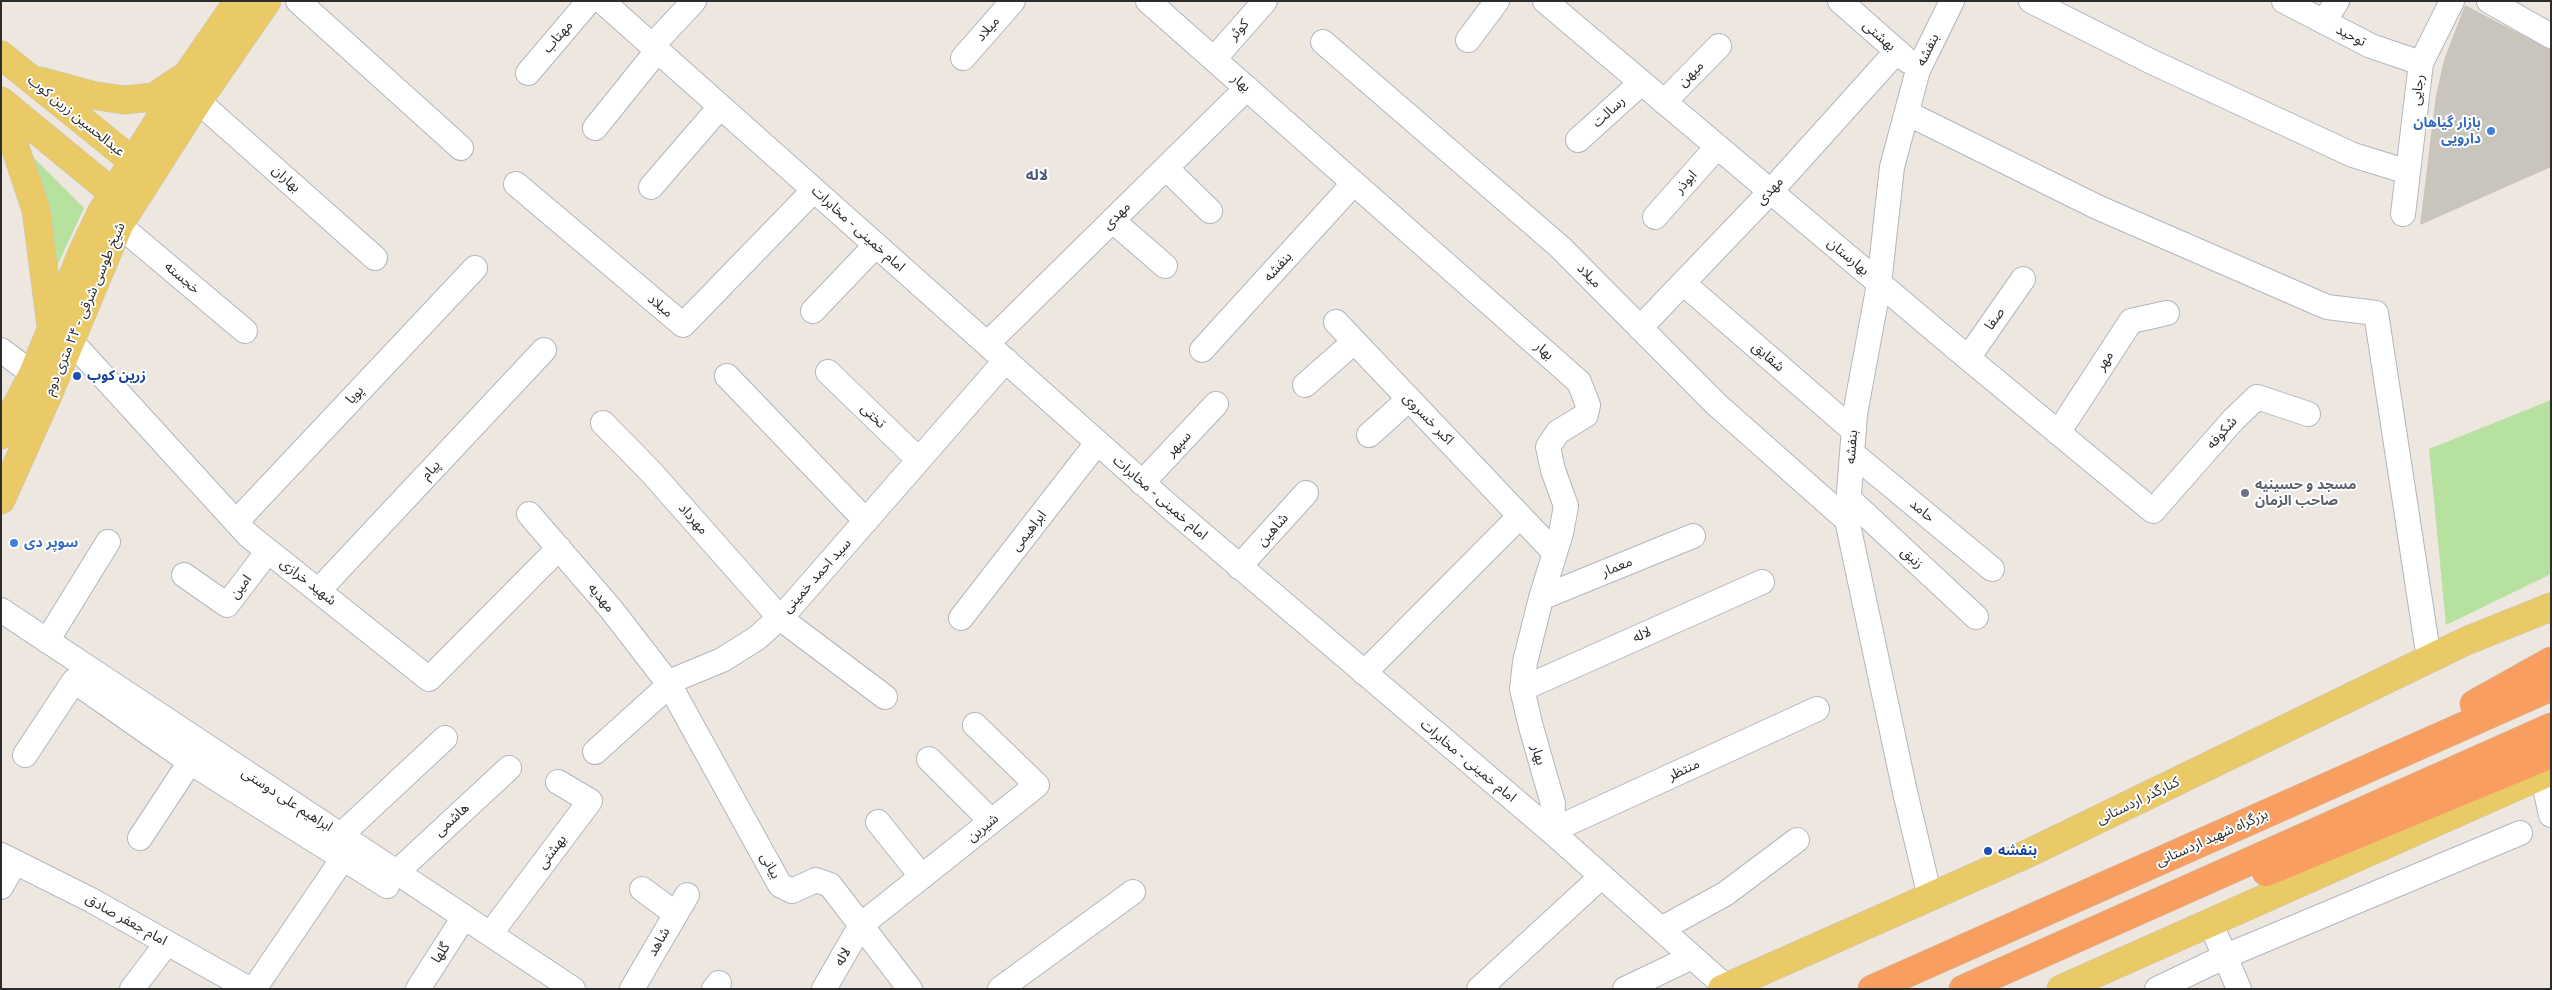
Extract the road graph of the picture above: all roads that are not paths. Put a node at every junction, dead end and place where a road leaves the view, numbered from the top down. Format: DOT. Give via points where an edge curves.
graph roads {
  1 [pos="267,1"];
  2 [pos="298,1"];
  3 [pos="589,1"];
  4 [pos="602,1"];
  5 [pos="694,1"];
  6 [pos="1014,1"];
  7 [pos="1148,1"];
  8 [pos="1265,1"];
  9 [pos="1497,1"];
  10 [pos="1544,1"];
  11 [pos="1840,1"];
  12 [pos="1952,1"];
  13 [pos="2032,1"];
  14 [pos="2284,1"];
  15 [pos="2337,1"];
  16 [pos="2452,1"];
  17 [pos="2489,1"];
  18 [pos="232,3"];
  19 [pos="2324,22"];
  20 [pos="2551,36"];
  21 [pos="1468,40"];
  22 [pos="1323,42"];
  23 [pos="1719,46"];
  24 [pos="655,48"];
  25 [pos="1897,51"];
  26 [pos="1,54"];
  27 [pos="963,58"];
  28 [pos="1214,59"];
  29 [pos="2421,63"];
  30 [pos="1918,70"];
  31 [pos="528,72"];
  32 [pos="187,75"];
  33 [pos="30,79"];
  34 [pos="1641,83"];
  35 [pos="1247,88"];
  36 [pos="1,101"];
  37 [pos="198,101"];
  38 [pos="1664,102"];
  39 [pos="720,107"];
  40 [pos="1907,113"];
  41 [pos="1,115"];
  42 [pos="595,128"];
  43 [pos="1578,140"];
  44 [pos="1717,147"];
  45 [pos="461,148"];
  46 [pos="1166,168"];
  47 [pos="142,169"];
  48 [pos="2408,172"];
  49 [pos="1354,183"];
  50 [pos="516,184"];
  51 [pos="651,187"];
  52 [pos="814,190"];
  53 [pos="1770,192"];
  54 [pos="123,197"];
  55 [pos="1210,211"];
  56 [pos="2403,214"];
  57 [pos="1655,217"];
  58 [pos="1113,221"];
  59 [pos="119,225"];
  60 [pos="876,245"];
  61 [pos="375,258"];
  62 [pos="1165,266"];
  63 [pos="475,268"];
  64 [pos="2022,279"];
  65 [pos="1683,283"];
  66 [pos="1878,284"];
  67 [pos="813,311"];
  68 [pos="2167,313"];
  69 [pos="1336,322"];
  70 [pos="1640,328"];
  71 [pos="245,331"];
  72 [pos="61,335"];
  73 [pos="1354,342"];
  74 [pos="987,344"];
  75 [pos="1,350"];
  76 [pos="544,350"];
  77 [pos="1202,350"];
  78 [pos="1968,358"];
  79 [pos="1006,360"];
  80 [pos="828,372"];
  81 [pos="33,374"];
  82 [pos="727,376"];
  83 [pos="1305,385"];
  84 [pos="1409,399"];
  85 [pos="1216,404"];
  86 [pos="2308,414"];
  87 [pos="603,423"];
  88 [pos="2058,433"];
  89 [pos="1,435"];
  90 [pos="1369,435"];
  91 [pos="1853,442"];
  92 [pos="1097,443"];
  93 [pos="919,460"];
  94 [pos="1142,483"];
  95 [pos="1306,493"];
  96 [pos="1,500"];
  97 [pos="1847,509"];
  98 [pos="2153,511"];
  99 [pos="529,514"];
  100 [pos="1520,516"];
  101 [pos="866,521"];
  102 [pos="236,522"];
  103 [pos="1692,536"];
  104 [pos="108,542"];
  105 [pos="559,548"];
  106 [pos="268,551"];
  107 [pos="1555,553"];
  108 [pos="1239,567"];
  109 [pos="1992,569"];
  110 [pos="184,575"];
  111 [pos="1762,582"];
  112 [pos="319,590"];
  113 [pos="1541,598"];
  114 [pos="2551,607"];
  115 [pos="1,610"];
  116 [pos="1976,617"];
  117 [pos="780,618"];
  118 [pos="961,618"];
  119 [pos="47,641"];
  120 [pos="2429,659"];
  121 [pos="2551,661"];
  122 [pos="1364,673"];
  123 [pos="669,684"];
  124 [pos="2551,687"];
  125 [pos="1522,689"];
  126 [pos="885,697"];
  127 [pos="1817,709"];
  128 [pos="975,725"];
  129 [pos="2551,727"];
  130 [pos="445,738"];
  131 [pos="595,752"];
  132 [pos="25,755"];
  133 [pos="929,759"];
  134 [pos="190,762"];
  135 [pos="2548,766"];
  136 [pos="509,768"];
  137 [pos="558,782"];
  138 [pos="2326,788"];
  139 [pos="2551,815"];
  140 [pos="991,821"];
  141 [pos="878,822"];
  142 [pos="1551,831"];
  143 [pos="2520,833"];
  144 [pos="140,838"];
  145 [pos="1797,840"];
  146 [pos="346,846"];
  147 [pos="8,858"];
  148 [pos="396,872"];
  149 [pos="922,876"];
  150 [pos="1602,876"];
  151 [pos="1,888"];
  152 [pos="642,889"];
  153 [pos="1133,892"];
  154 [pos="1930,897"];
  155 [pos="2210,922"];
  156 [pos="460,923"];
  157 [pos="861,925"];
  158 [pos="1661,930"];
  159 [pos="490,934"];
  160 [pos="167,943"];
  161 [pos="2226,956"];
  162 [pos="1692,957"];
  163 [pos="1506,979"];
  164 [pos="1724,988"];
  165 [pos="132,989"];
  166 [pos="249,989"];
  167 [pos="254,989"];
  168 [pos="418,989"];
  169 [pos="574,989"];
  170 [pos="632,989"];
  171 [pos="824,989"];
  172 [pos="910,989"];
  173 [pos="1000,989"];
  174 [pos="1480,989"];
  175 [pos="1625,989"];
  176 [pos="1872,989"];
  177 [pos="1965,989"];
  178 [pos="2061,989"];
  179 [pos="2156,989"];
  180 [pos="2239,989"];
  1 -- 37 [label="main road, شیخ طوسی شرقی - ۲۴ متری دوم"];
  2 -- 45 [label="street"];
  3 -- 31 [label="street, مهتاب"];
  4 -- 24 [label="street, امام خمینی - مخابرات"];
  5 -- 24 [label="street"];
  6 -- 27 [label="street, میلاد"];
  7 -- 28 [label="street, بهار"];
  8 -- 28 [label="street, کوثر"];
  9 -- 21 [label="street"];
  10 -- 34 [label="street, بهارستان"];
  11 -- 25 [label="street, بهشتی"];
  12 -- 30 [label="street, بنفشه"];
  13 -- 48 [label="street" via="2152,62 2353,155"];
  14 -- 19 [label="street, توحید"];
  15 -- 19 [label="street"];
  16 -- 29 [label="street, رجایی"];
  17 -- 20 [label="street"];
  18 -- 32 [label="main road, شیخ طوسی شرقی - ۲۴ متری دوم"];
  19 -- 29 [label="street, توحید" via="2371,46"];
  22 -- 70 [label="street, میلاد" via="1560,247"];
  23 -- 38 [label="street, میهن"];
  24 -- 39 [label="street, امام خمینی - مخابرات"];
  24 -- 42 [label="street"];
  25 -- 30 [label="street, بهشتی"];
  25 -- 53 [label="street, مهدی"];
  26 -- 33 [label="main road, عبدالحسین زرین کوب"];
  28 -- 35 [label="street, بهار"];
  29 -- 48 [label="street, رجایی"];
  30 -- 40 [label="street, بنفشه"];
  32 -- 33 [label="main road" via="154,97 124,100"];
  32 -- 47 [label="main road, شیخ طوسی شرقی - ۲۴ متری دوم"];
  33 -- 47 [label="main road, عبدالحسین زرین کوب"];
  34 -- 38 [label="street, بهارستان"];
  34 -- 43 [label="street, رسالت"];
  35 -- 46 [label="street, مهدی"];
  35 -- 49 [label="street, بهار"];
  36 -- 54 [label="main road"];
  37 -- 47 [label="main road, شیخ طوسی شرقی - ۲۴ متری دوم" via="166,149"];
  37 -- 61 [label="street, بهاران"];
  38 -- 44 [label="street, بهارستان"];
  39 -- 51 [label="street"];
  39 -- 52 [label="street, امام خمینی - مخابرات"];
  40 -- 66 [label="street, بنفشه" via="1892,167"];
  40 -- 120 [label="street" via="2097,207 2318,304 2376,313"];
  41 -- 72 [label="main road" via="36,210"];
  44 -- 53 [label="street, بهارستان"];
  44 -- 57 [label="street, ابوذر"];
  46 -- 55 [label="street"];
  46 -- 58 [label="street, مهدی"];
  47 -- 54 [label="main road, شیخ طوسی شرقی - ۲۴ متری دوم"];
  48 -- 56 [label="street, رجایی"];
  49 -- 77 [label="street, بنفشه"];
  49 -- 107 [label="street, بهار" via="1579,382 1588,405 1586,415 1558,432 1548,447 1566,506"];
  50 -- 52 [label="street, میلاد" via="683,325"];
  52 -- 60 [label="street, امام خمینی - مخابرات"];
  53 -- 65 [label="street, مهدی"];
  53 -- 66 [label="street, بهارستان"];
  54 -- 59 [label="main road, شیخ طوسی شرقی - ۲۴ متری دوم"];
  54 -- 72 [label="main road, شیخ طوسی شرقی - ۲۴ متری دوم" via="82,253"];
  58 -- 62 [label="street"];
  58 -- 74 [label="street, مهدی"];
  59 -- 71 [label="street, خجسته"];
  59 -- 72 [label="main road, شیخ طوسی شرقی - ۲۴ متری دوم"];
  60 -- 67 [label="street"];
  60 -- 74 [label="street, امام خمینی - مخابرات"];
  63 -- 102 [label="street, پویا"];
  64 -- 78 [label="street, صفا"];
  65 -- 70 [label="street, مهدی"];
  65 -- 91 [label="street, شقایق"];
  66 -- 78 [label="street, بهارستان"];
  66 -- 91 [label="street, بنفشه"];
  68 -- 88 [label="street, مهر" via="2131,321"];
  69 -- 73 [label="street, اکبر خسروی"];
  70 -- 97 [label="street, میلاد" via="1716,404"];
  72 -- 81 [label="main road, شیخ طوسی شرقی - ۲۴ متری دوم"];
  72 -- 96 [label="main road, شیخ طوسی شرقی - ۲۴ متری دوم"];
  72 -- 102 [label="street, شهید خرازی"];
  73 -- 83 [label="street"];
  73 -- 84 [label="street, اکبر خسروی"];
  74 -- 79 [label="street, امام خمینی - مخابرات"];
  75 -- 81 [label="street"];
  76 -- 112 [label="street, پیام"];
  78 -- 88 [label="street, بهارستان"];
  79 -- 92 [label="street, امام خمینی - مخابرات"];
  79 -- 93 [label="street, سید احمد خمینی"];
  80 -- 93 [label="street, تختی"];
  81 -- 89 [label="main road, شیخ طوسی شرقی - ۲۴ متری دوم"];
  82 -- 101 [label="street"];
  84 -- 90 [label="street"];
  84 -- 100 [label="street, اکبر خسروی"];
  85 -- 94 [label="street, سپهر"];
  86 -- 98 [label="street, شکوفه" via="2257,396"];
  87 -- 117 [label="street, مهرداد" via="651,472"];
  88 -- 98 [label="street, بهارستان"];
  91 -- 97 [label="street, بنفشه"];
  91 -- 109 [label="street, حامد"];
  92 -- 94 [label="street, امام خمینی - مخابرات"];
  92 -- 118 [label="street, ابراهیمی"];
  93 -- 101 [label="street, سید احمد خمینی"];
  94 -- 108 [label="street, امام خمینی - مخابرات"];
  95 -- 108 [label="street, شاهین"];
  97 -- 116 [label="street, زنبق"];
  97 -- 154 [label="street, بنفشه"];
  99 -- 105 [label="street, مهدیه"];
  100 -- 107 [label="street, اکبر خسروی"];
  100 -- 122 [label="street"];
  101 -- 117 [label="street, سید احمد خمینی"];
  102 -- 106 [label="street, شهید خرازی"];
  103 -- 113 [label="street, معمار"];
  104 -- 119 [label="street"];
  105 -- 112 [label="street, شهید خرازی" via="429,679"];
  105 -- 123 [label="street, مهدیه"];
  106 -- 110 [label="street, امین" via="227,606"];
  106 -- 112 [label="street, شهید خرازی"];
  107 -- 113 [label="street, بهار"];
  108 -- 122 [label="street, امام خمینی - مخابرات"];
  111 -- 125 [label="street, لاله"];
  113 -- 125 [label="street, بهار" via="1525,662"];
  114 -- 120 [label="main road, کنارگذر اردستانی"];
  115 -- 119 [label="street, ابراهیم علی دوستی"];
  117 -- 123 [label="street, سید احمد خمینی" via="757,638 722,660"];
  117 -- 126 [label="street, مهرداد"];
  119 -- 146 [label="street, ابراهیم علی دوستی"];
  120 -- 154 [label="main road, کنارگذر اردستانی" via="2029,854"];
  121 -- 138 [label="highway"];
  122 -- 142 [label="street, امام خمینی - مخابرات"];
  123 -- 131 [label="street, سید احمد خمینی"];
  123 -- 157 [label="street, بیانی" via="780,885 792,891 816,880 830,885"];
  124 -- 138 [label="highway, بزرگراه شهید اردستانی"];
  125 -- 142 [label="street, بهار" via="1553,804"];
  127 -- 142 [label="street, منتظر"];
  128 -- 140 [label="street, شیرین" via="1037,785"];
  129 -- 177 [label="highway"];
  130 -- 146 [label="street"];
  132 -- 134 [label="street" via="74,681"];
  133 -- 140 [label="street"];
  134 -- 144 [label="street"];
  134 -- 146 [label="street"];
  135 -- 139 [label="street"];
  135 -- 155 [label="main road"];
  135 -- 177 [label="highway"];
  136 -- 148 [label="street, هاشمی"];
  137 -- 159 [label="street, بهشتی" via="590,801"];
  138 -- 176 [label="highway, بزرگراه شهید اردستانی"];
  140 -- 149 [label="street, شیرین"];
  141 -- 149 [label="street"];
  142 -- 150 [label="street, امام خمینی - مخابرات"];
  143 -- 161 [label="street"];
  145 -- 158 [label="street" via="1724,894"];
  146 -- 148 [label="street, ابراهیم علی دوستی"];
  146 -- 156 [label="street"];
  146 -- 167 [label="street"];
  147 -- 151 [label="street"];
  147 -- 160 [label="street, امام جعفر صادق"];
  148 -- 156 [label="street, ابراهیم علی دوستی"];
  149 -- 157 [label="street, شیرین"];
  150 -- 158 [label="street, امام خمینی - مخابرات"];
  150 -- 163 [label="street"];
  152 -- 170 [label="street, شاهد" via="681,905"];
  153 -- 173 [label="street"];
  154 -- 164 [label="main road, کنارگذر اردستانی"];
  155 -- 161 [label="street"];
  155 -- 178 [label="main road"];
  156 -- 159 [label="street, ابراهیم علی دوستی"];
  156 -- 168 [label="street, گلها"];
  157 -- 171 [label="street, لاله"];
  157 -- 172 [label="street, بیانی"];
  158 -- 162 [label="street, امام خمینی - مخابرات"];
  159 -- 169 [label="street, ابراهیم علی دوستی"];
  160 -- 165 [label="street"];
  160 -- 166 [label="street, امام جعفر صادق"];
  161 -- 179 [label="street"];
  161 -- 180 [label="street"];
  162 -- 164 [label="street, امام خمینی - مخابرات"];
  162 -- 175 [label="street"];
  163 -- 174 [label="street"];
}
